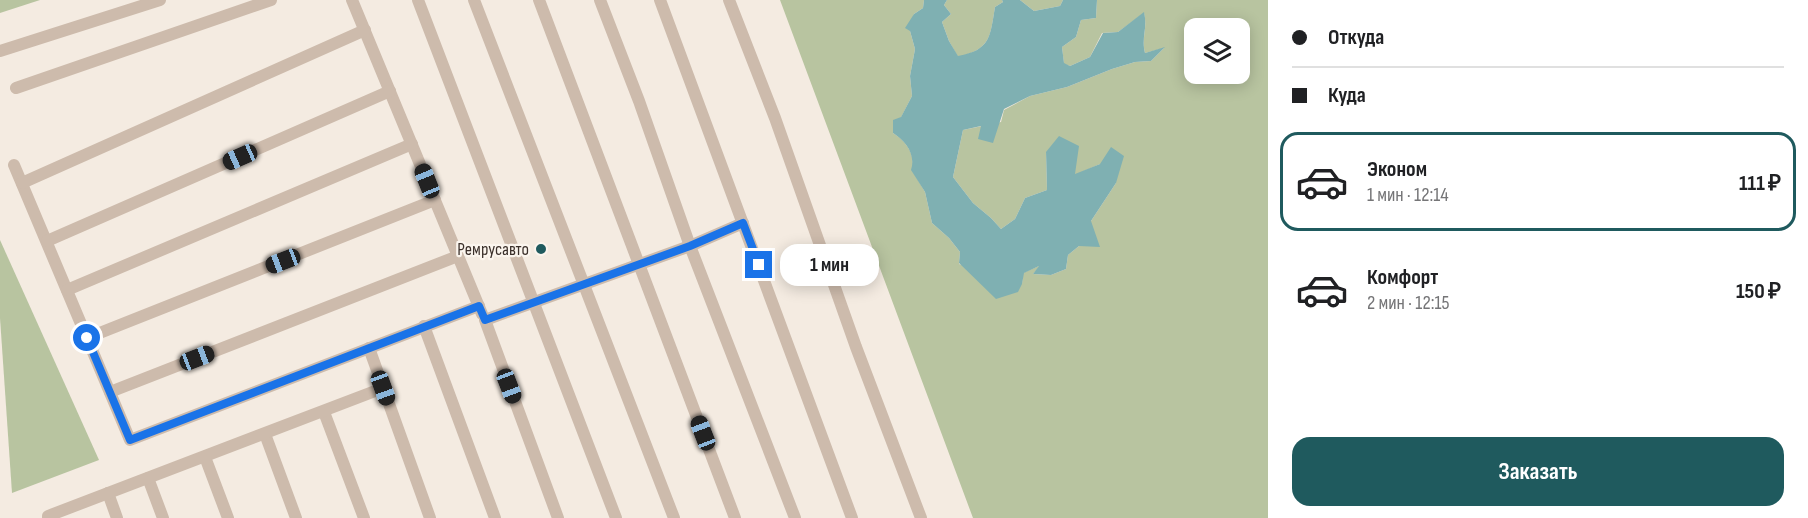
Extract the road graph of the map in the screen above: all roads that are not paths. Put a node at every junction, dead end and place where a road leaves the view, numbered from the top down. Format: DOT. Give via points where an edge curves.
graph roads {
  1 [pos="160,0"];
  2 [pos="272,0"];
  3 [pos="352,0"];
  4 [pos="418,0"];
  5 [pos="474,0"];
  6 [pos="539,0"];
  7 [pos="600,0"];
  8 [pos="660,0"];
  9 [pos="729,0"];
  10 [pos="365,30"];
  11 [pos="0,51"];
  12 [pos="16,88"];
  13 [pos="390,91"];
  14 [pos="412,144"];
  15 [pos="14,165"];
  16 [pos="22,183"];
  17 [pos="435,200"];
  18 [pos="743,223"];
  19 [pos="46,241"];
  20 [pos="690,246"];
  21 [pos="458,256"];
  22 [pos="639,264"];
  23 [pos="583,285"];
  24 [pos="67,290"];
  25 [pos="535,302"];
  26 [pos="479,306"];
  27 [pos="485,320"];
  28 [pos="424,327"];
  29 [pos="87,338"];
  30 [pos="369,348"];
  31 [pos="383,388"];
  32 [pos="110,392"];
  33 [pos="324,412"];
  34 [pos="266,434"];
  35 [pos="205,457"];
  36 [pos="148,478"];
  37 [pos="108,494"];
  38 [pos="48,518"];
  39 [pos="117,518"];
  40 [pos="163,518"];
  41 [pos="228,518"];
  42 [pos="296,518"];
  43 [pos="364,518"];
  44 [pos="430,518"];
  45 [pos="495,518"];
  46 [pos="558,518"];
  47 [pos="616,518"];
  48 [pos="674,518"];
  49 [pos="735,518"];
  50 [pos="795,518"];
  51 [pos="852,518"];
  52 [pos="921,518"];
  1 -- 11 [label="lane"];
  2 -- 12 [label="lane"];
  3 -- 10 [label="lane"];
  4 -- 25 [label="lane"];
  5 -- 23 [label="lane"];
  6 -- 22 [label="lane"];
  7 -- 20 [label="lane"];
  8 -- 18 [label="lane"];
  9 -- 52 [label="lane"];
  10 -- 13 [label="lane"];
  10 -- 16 [label="lane"];
  13 -- 14 [label="lane"];
  13 -- 19 [label="lane"];
  14 -- 17 [label="lane"];
  14 -- 24 [label="lane"];
  15 -- 16 [label="lane"];
  16 -- 19 [label="lane"];
  17 -- 21 [label="lane"];
  17 -- 29 [label="lane"];
  18 -- 20 [label="lane"];
  18 -- 51 [label="lane"];
  19 -- 24 [label="lane"];
  20 -- 22 [label="lane"];
  20 -- 50 [label="lane"];
  21 -- 26 [label="lane"];
  21 -- 32 [label="lane"];
  22 -- 23 [label="lane"];
  22 -- 49 [label="lane"];
  23 -- 25 [label="lane"];
  23 -- 48 [label="lane"];
  24 -- 29 [label="lane"];
  25 -- 27 [label="lane"];
  25 -- 47 [label="lane"];
  26 -- 27 [label="lane"];
  26 -- 28 [label="lane"];
  27 -- 46 [label="lane"];
  28 -- 30 [label="lane"];
  28 -- 45 [label="lane"];
  29 -- 32 [label="lane"];
  30 -- 31 [label="lane"];
  30 -- 32 [label="lane" via="130,440"];
  31 -- 33 [label="lane"];
  31 -- 44 [label="lane"];
  33 -- 34 [label="lane"];
  33 -- 43 [label="lane"];
  34 -- 35 [label="lane"];
  34 -- 42 [label="lane"];
  35 -- 36 [label="lane"];
  35 -- 41 [label="lane"];
  36 -- 37 [label="lane"];
  36 -- 40 [label="lane"];
  37 -- 38 [label="lane"];
  37 -- 39 [label="lane"];
}
